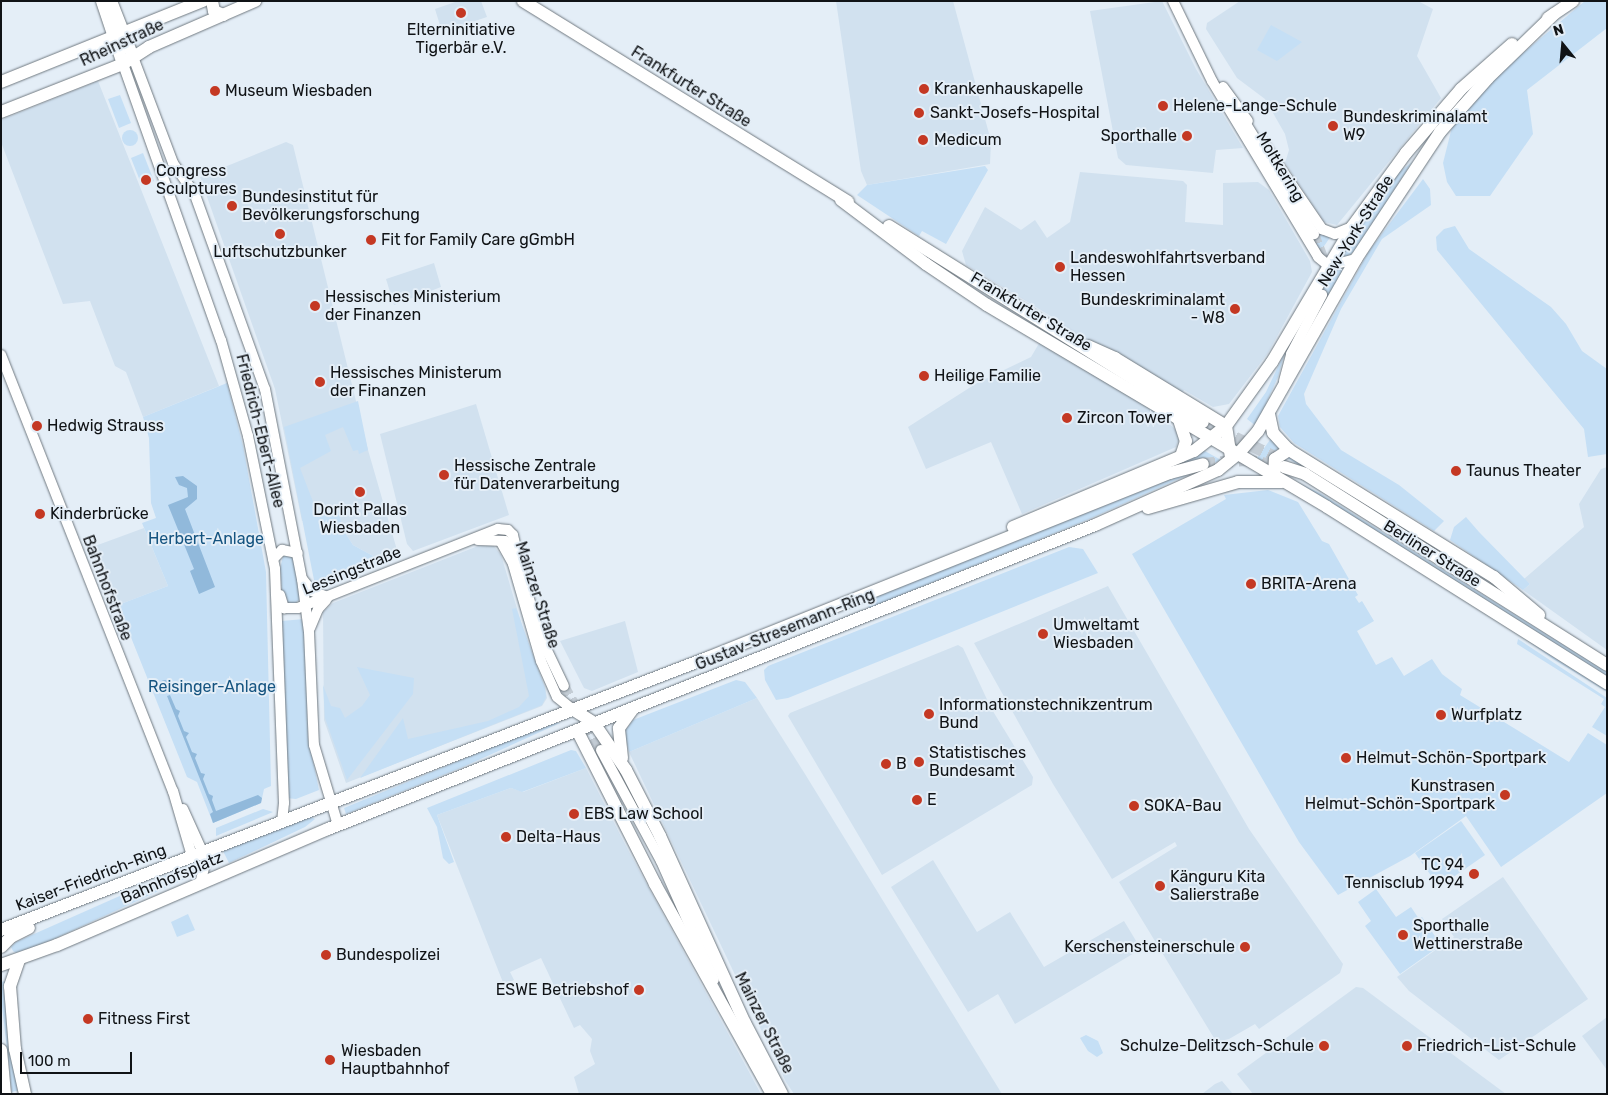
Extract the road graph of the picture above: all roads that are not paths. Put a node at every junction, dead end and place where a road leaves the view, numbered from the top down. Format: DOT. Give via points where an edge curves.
graph roads {
  1 [pos="102,1"];
  2 [pos="111,1"];
  3 [pos="204,1"];
  4 [pos="212,1"];
  5 [pos="255,1"];
  6 [pos="524,1"];
  7 [pos="1173,1"];
  8 [pos="1573,1"];
  9 [pos="1554,14"];
  10 [pos="223,15"];
  11 [pos="1185,26"];
  12 [pos="119,35"];
  13 [pos="128,61"];
  14 [pos="1,82"];
  15 [pos="1,112"];
  16 [pos="1259,148"];
  17 [pos="1278,177"];
  18 [pos="841,200"];
  19 [pos="1352,227"];
  20 [pos="1314,234"];
  21 [pos="1356,259"];
  22 [pos="1328,266"];
  23 [pos="1322,295"];
  24 [pos="1071,342"];
  25 [pos="1,355"];
  26 [pos="1,371"];
  27 [pos="1283,387"];
  28 [pos="14,395"];
  29 [pos="1237,414"];
  30 [pos="1269,414"];
  31 [pos="1179,420"];
  32 [pos="1203,422"];
  33 [pos="1226,426"];
  34 [pos="1212,439"];
  35 [pos="1181,456"];
  36 [pos="1233,456"];
  37 [pos="1286,460"];
  38 [pos="1203,464"];
  39 [pos="1274,476"];
  40 [pos="1289,484"];
  41 [pos="1099,523"];
  42 [pos="468,541"];
  43 [pos="500,541"];
  44 [pos="298,553"];
  45 [pos="519,560"];
  46 [pos="274,564"];
  47 [pos="939,564"];
  48 [pos="302,579"];
  49 [pos="328,597"];
  50 [pos="855,599"];
  51 [pos="306,606"];
  52 [pos="863,617"];
  53 [pos="309,632"];
  54 [pos="1564,637"];
  55 [pos="1607,665"];
  56 [pos="1607,683"];
  57 [pos="564,686"];
  58 [pos="557,697"];
  59 [pos="638,706"];
  60 [pos="578,710"];
  61 [pos="549,718"];
  62 [pos="598,728"];
  63 [pos="577,730"];
  64 [pos="601,750"];
  65 [pos="626,770"];
  66 [pos="330,803"];
  67 [pos="282,822"];
  68 [pos="338,824"];
  69 [pos="198,854"];
  70 [pos="200,884"];
  71 [pos="82,900"];
  72 [pos="692,927"];
  73 [pos="1,930"];
  74 [pos="1,947"];
  75 [pos="18,960"];
  76 [pos="1,966"];
  77 [pos="718,967"];
  78 [pos="727,1012"];
  79 [pos="1,1050"];
  80 [pos="5,1094"];
  81 [pos="25,1094"];
  82 [pos="772,1094"];
  83 [pos="782,1094"];
  1 -- 12 [label="main road"];
  2 -- 12 [label="main road"];
  3 -- 12 [label="main road, Rheinstraße"];
  4 -- 10 [label="main road" via="214,11"];
  5 -- 10 [label="main road, Rheinstraße"];
  6 -- 18 [label="main road, Frankfurter Straße"];
  7 -- 11 [label="street, Moltkering"];
  8 -- 9 [label="main road, New-York-Straße"];
  9 -- 19 [label="main road, New-York-Straße" via="1495,57 1460,89 1416,140"];
  9 -- 21 [label="main road, New-York-Straße" via="1488,78 1444,127"];
  10 -- 13 [label="main road, Rheinstraße"];
  11 -- 16 [label="street, Moltkering"];
  11 -- 16 [label="street, Moltkering"];
  12 -- 13 [label="main road"];
  12 -- 14 [label="main road, Rheinstraße"];
  13 -- 15 [label="main road, Rheinstraße"];
  13 -- 44 [label="street, Friedrich-Ebert-Allee" via="173,163 195,195 265,389"];
  13 -- 46 [label="street, Friedrich-Ebert-Allee" via="238,396"];
  16 -- 17 [label="street"];
  16 -- 17 [label="street, Moltkering"];
  17 -- 19 [label="street" via="1322,230 1335,234"];
  17 -- 20 [label="street, Moltkering"];
  17 -- 22 [label="street, Moltkering" via="1319,258"];
  18 -- 24 [label="main road, Frankfurter Straße" via="861,208"];
  18 -- 31 [label="main road, Frankfurter Straße" via="954,284"];
  19 -- 22 [label="main road, New-York-Straße"];
  21 -- 22 [label="street"];
  21 -- 27 [label="main road, New-York-Straße"];
  22 -- 29 [label="main road, New-York-Straße" via="1272,362"];
  23 -- 27 [label="street" via="1291,354"];
  24 -- 32 [label="main road, Frankfurter Straße"];
  24 -- 33 [label="main road" via="1105,352"];
  25 -- 28 [label="street, Bahnhofstraße"];
  26 -- 28 [label="street, Bahnhofstraße"];
  27 -- 30 [label="main road, New-York-Straße"];
  28 -- 69 [label="street, Bahnhofstraße"];
  29 -- 33 [label="main road, New-York-Straße"];
  29 -- 36 [label="main road"];
  30 -- 36 [label="main road, New-York-Straße"];
  30 -- 37 [label="main road" via="1273,433"];
  31 -- 34 [label="main road, Frankfurter Straße"];
  31 -- 35 [label="main road" via="1186,441"];
  33 -- 34 [label="main road, Gustav-Stresemann-Ring"];
  33 -- 36 [label="main road"];
  34 -- 35 [label="main road, Gustav-Stresemann-Ring"];
  34 -- 36 [label="main road, Frankfurter Straße"];
  35 -- 47 [label="main road, Gustav-Stresemann-Ring" via="1028,520"];
  36 -- 39 [label="main road, Berliner Straße"];
  36 -- 41 [label="main road, Gustav-Stresemann-Ring" via="1208,476"];
  37 -- 39 [label="main road" via="1275,459"];
  37 -- 54 [label="main road, Berliner Straße"];
  37 -- 54 [label="main road" via="1494,577"];
  38 -- 47 [label="main road, Gustav-Stresemann-Ring" via="1170,473"];
  39 -- 40 [label="main road, Berliner Straße"];
  40 -- 41 [label="main road" via="1269,480 1238,482"];
  40 -- 56 [label="main road, Berliner Straße"];
  41 -- 52 [label="main road, Gustav-Stresemann-Ring"];
  42 -- 43 [label="street, Lessingstraße"];
  42 -- 45 [label="street, Lessingstraße" via="494,530 508,530 515,539"];
  42 -- 49 [label="street, Lessingstraße"];
  43 -- 45 [label="street, Mainzer Straße" via="510,544"];
  43 -- 58 [label="street, Mainzer Straße" via="512,564 538,653"];
  44 -- 46 [label="street" via="282,550"];
  44 -- 48 [label="street, Friedrich-Ebert-Allee"];
  45 -- 57 [label="street, Mainzer Straße" via="537,628"];
  46 -- 51 [label="street, Lessingstraße" via="284,608"];
  46 -- 67 [label="street, Friedrich-Ebert-Allee" via="284,803"];
  47 -- 50 [label="main road, Gustav-Stresemann-Ring"];
  48 -- 49 [label="street" via="312,592"];
  48 -- 51 [label="street, Friedrich-Ebert-Allee"];
  49 -- 51 [label="street, Lessingstraße"];
  49 -- 53 [label="street" via="318,609"];
  50 -- 52 [label="main road" via="863,605"];
  50 -- 60 [label="main road, Gustav-Stresemann-Ring"];
  51 -- 53 [label="street, Friedrich-Ebert-Allee"];
  52 -- 59 [label="main road, Gustav-Stresemann-Ring"];
  53 -- 66 [label="street, Friedrich-Ebert-Allee" via="313,739"];
  54 -- 55 [label="main road, Berliner Straße"];
  58 -- 60 [label="street"];
  58 -- 61 [label="street"];
  59 -- 62 [label="main road, Gustav-Stresemann-Ring"];
  59 -- 65 [label="main road" via="619,728 618,741"];
  60 -- 61 [label="main road, Gustav-Stresemann-Ring"];
  60 -- 62 [label="main road"];
  60 -- 63 [label="main road"];
  61 -- 66 [label="main road, Gustav-Stresemann-Ring"];
  62 -- 63 [label="main road, Gustav-Stresemann-Ring"];
  62 -- 65 [label="main road, Mainzer Straße"];
  63 -- 68 [label="main road, Gustav-Stresemann-Ring"];
  63 -- 78 [label="main road, Mainzer Straße" via="654,884"];
  64 -- 72 [label="street, Mainzer Straße"];
  65 -- 77 [label="main road, Mainzer Straße" via="652,819"];
  66 -- 67 [label="main road, Bahnhofsplatz"];
  66 -- 68 [label="street, Friedrich-Ebert-Allee"];
  67 -- 69 [label="main road, Bahnhofsplatz"];
  68 -- 70 [label="main road, Bahnhofsplatz"];
  69 -- 70 [label="street, Bahnhofstraße" via="206,867"];
  69 -- 71 [label="main road, Kaiser-Friedrich-Ring"];
  70 -- 75 [label="main road, Bahnhofsplatz"];
  71 -- 73 [label="main road, Kaiser-Friedrich-Ring"];
  71 -- 74 [label="main road" via="11,937"];
  72 -- 77 [label="street, Mainzer Straße"];
  72 -- 78 [label="street, Mainzer Straße"];
  75 -- 76 [label="main road"];
  75 -- 81 [label="main road" via="10,986 14,1049"];
  77 -- 83 [label="main road, Mainzer Straße"];
  78 -- 82 [label="main road, Mainzer Straße"];
  79 -- 80 [label="main road"];
}
